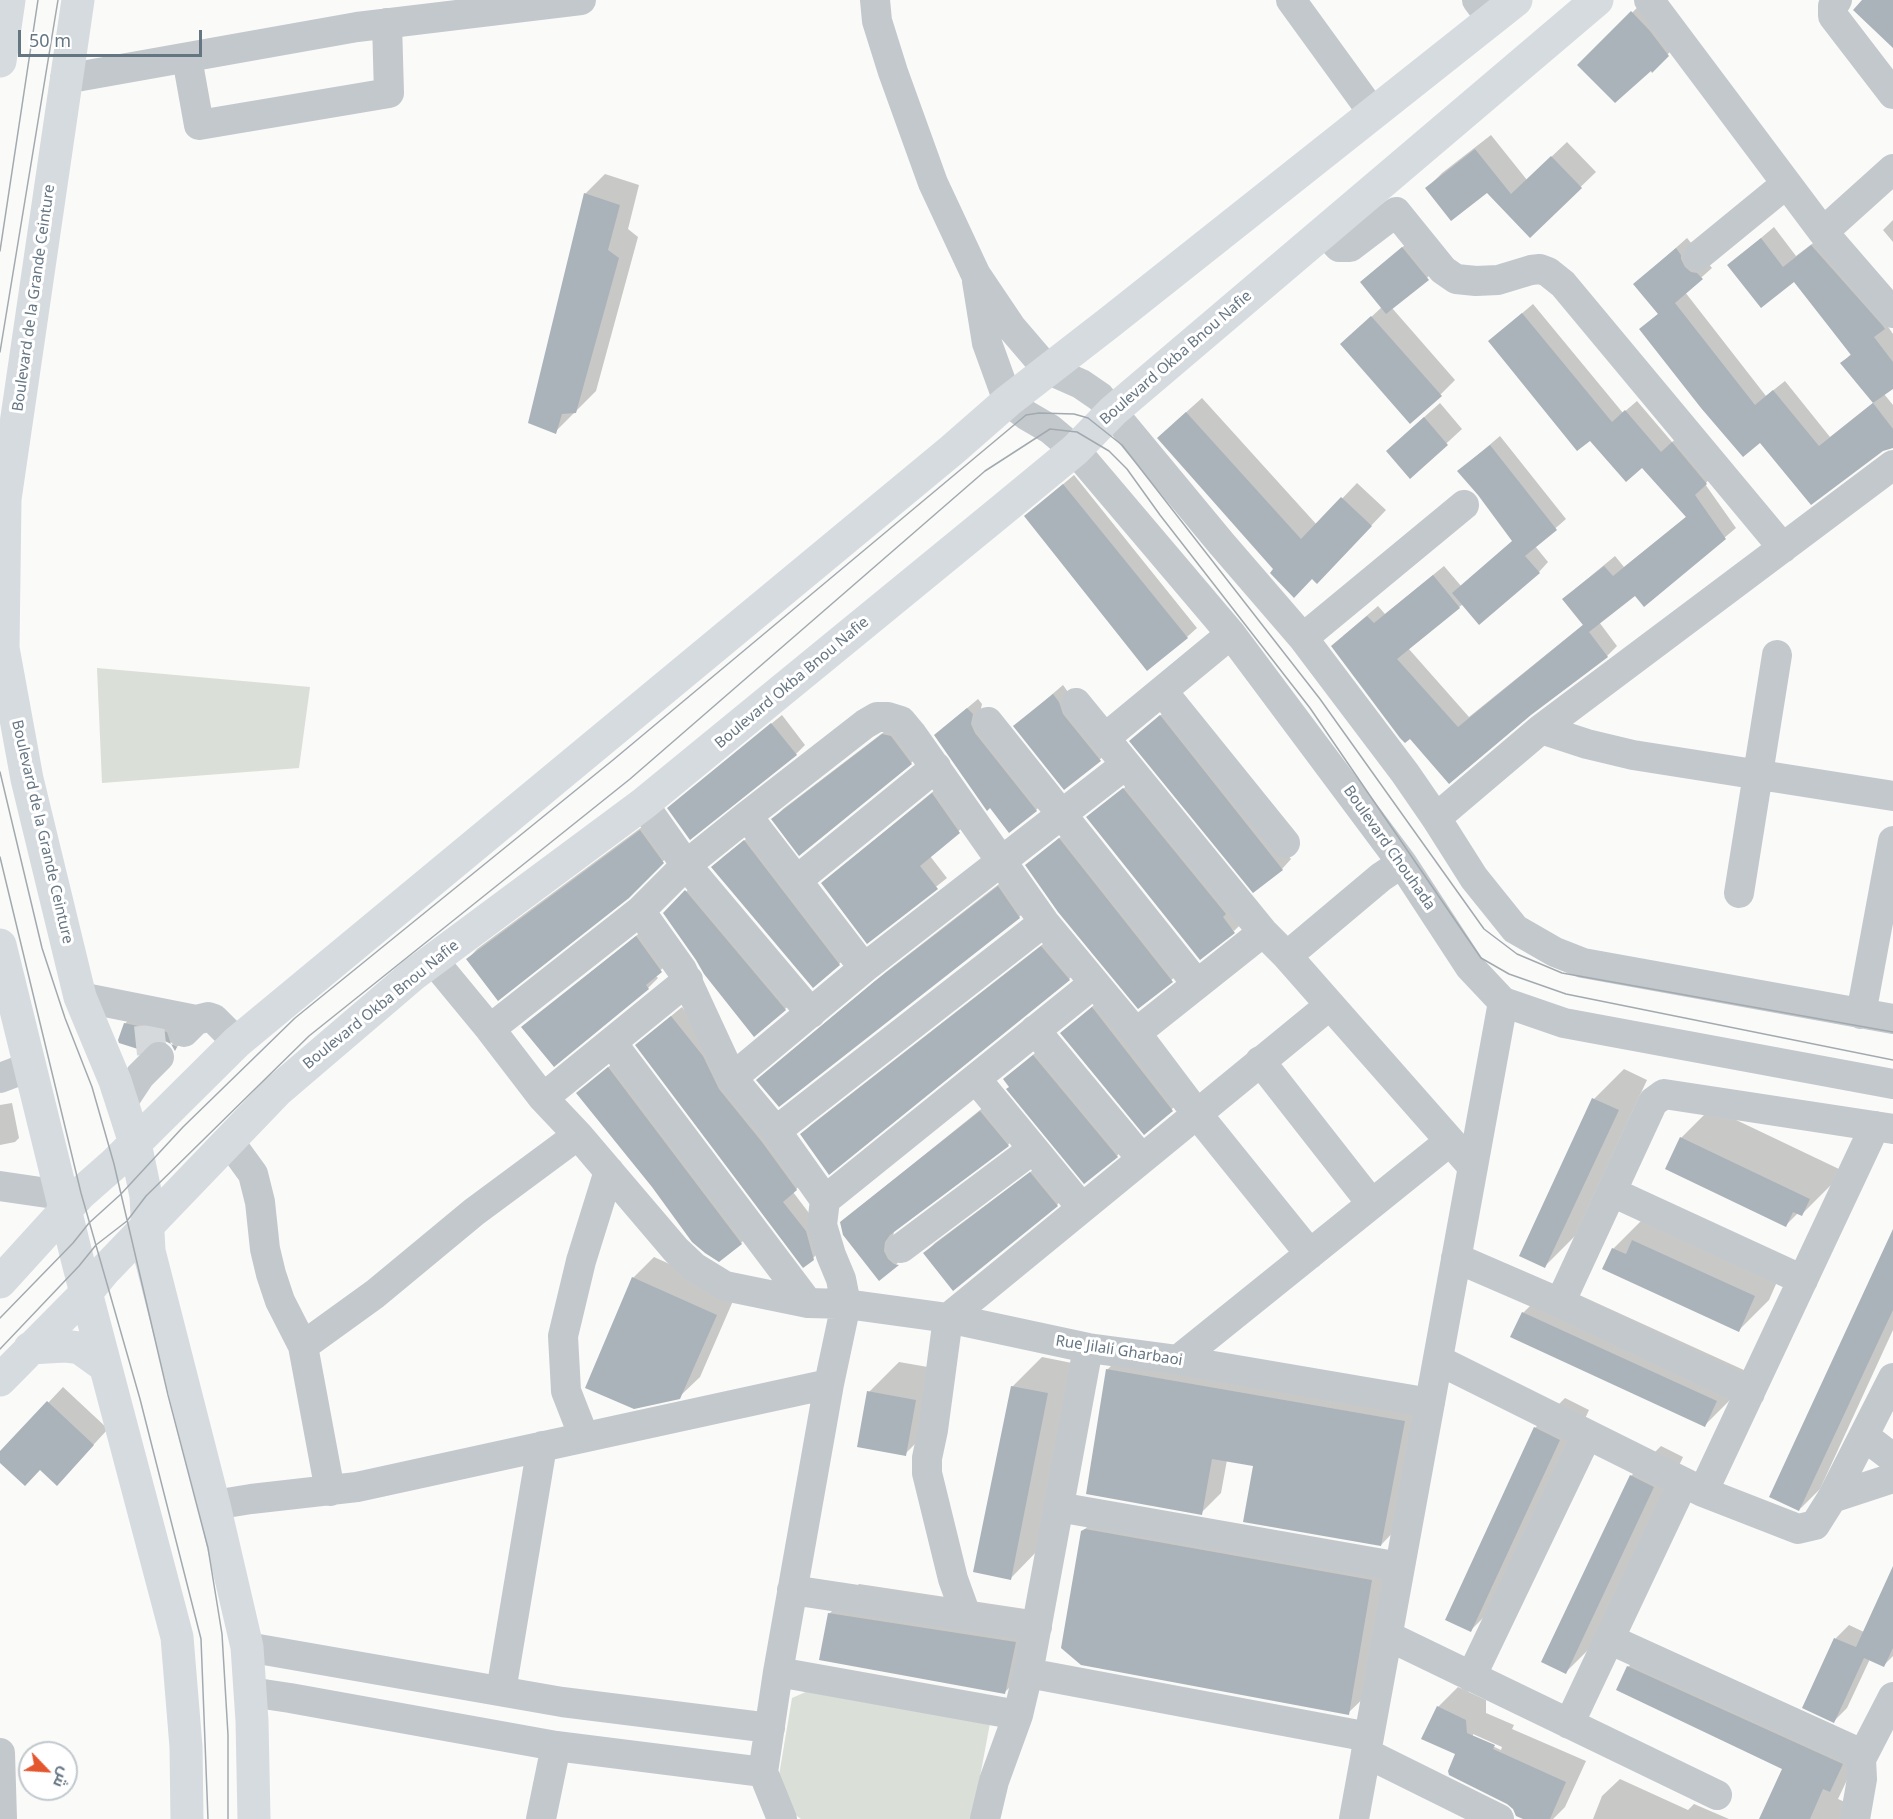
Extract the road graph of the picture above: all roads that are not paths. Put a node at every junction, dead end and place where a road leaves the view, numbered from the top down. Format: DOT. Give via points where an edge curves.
graph roads {
  1 [pos="9,0"];
  2 [pos="78,0"];
  3 [pos="581,0"];
  4 [pos="875,0"];
  5 [pos="1291,0"];
  6 [pos="1598,0"];
  7 [pos="1649,0"];
  8 [pos="1837,0"];
  9 [pos="489,5"];
  10 [pos="1495,6"];
  11 [pos="358,14"];
  12 [pos="387,23"];
  13 [pos="187,58"];
  14 [pos="0,61"];
  15 [pos="65,79"];
  16 [pos="1893,94"];
  17 [pos="1373,113"];
  18 [pos="1893,169"];
  19 [pos="1786,184"];
  20 [pos="1386,200"];
  21 [pos="1823,232"];
  22 [pos="1698,256"];
  23 [pos="976,275"];
  24 [pos="1893,313"];
  25 [pos="1047,369"];
  26 [pos="1008,401"];
  27 [pos="1113,411"];
  28 [pos="1075,450"];
  29 [pos="1893,465"];
  30 [pos="1464,505"];
  31 [pos="1783,548"];
  32 [pos="1231,634"];
  33 [pos="1303,638"];
  34 [pos="1777,655"];
  35 [pos="1162,692"];
  36 [pos="1076,703"];
  37 [pos="988,722"];
  38 [pos="1541,729"];
  39 [pos="1105,738"];
  40 [pos="1125,765"];
  41 [pos="936,767"];
  42 [pos="1758,774"];
  43 [pos="1893,796"];
  44 [pos="643,804"];
  45 [pos="1062,815"];
  46 [pos="747,816"];
  47 [pos="1436,818"];
  48 [pos="1893,841"];
  49 [pos="1285,843"];
  50 [pos="1002,860"];
  51 [pos="1402,863"];
  52 [pos="686,865"];
  53 [pos="796,881"];
  54 [pos="1739,893"];
  55 [pos="639,911"];
  56 [pos="1044,922"];
  57 [pos="1263,932"];
  58 [pos="0,945"];
  59 [pos="1287,956"];
  60 [pos="433,960"];
  61 [pos="864,968"];
  62 [pos="688,980"];
  63 [pos="1093,984"];
  64 [pos="1197,984"];
  65 [pos="80,997"];
  66 [pos="1503,1002"];
  67 [pos="1330,1005"];
  68 [pos="811,1013"];
  69 [pos="1861,1014"];
  70 [pos="1893,1019"];
  71 [pos="490,1029"];
  72 [pos="1035,1030"];
  73 [pos="1136,1033"];
  74 [pos="152,1042"];
  75 [pos="237,1042"];
  76 [pos="612,1043"];
  77 [pos="1260,1061"];
  78 [pos="14,1072"];
  79 [pos="732,1078"];
  80 [pos="976,1079"];
  81 [pos="1893,1084"];
  82 [pos="543,1098"];
  83 [pos="122,1102"];
  84 [pos="1197,1114"];
  85 [pos="1884,1127"];
  86 [pos="776,1131"];
  87 [pos="578,1135"];
  88 [pos="229,1141"];
  89 [pos="1450,1141"];
  90 [pos="135,1143"];
  91 [pos="1033,1149"];
  92 [pos="1142,1159"];
  93 [pos="1473,1167"];
  94 [pos="609,1171"];
  95 [pos="0,1186"];
  96 [pos="1612,1192"];
  97 [pos="825,1200"];
  98 [pos="63,1204"];
  99 [pos="1372,1204"];
  100 [pos="1082,1208"];
  101 [pos="148,1226"];
  102 [pos="901,1248"];
  103 [pos="1310,1254"];
  104 [pos="1456,1258"];
  105 [pos="1803,1280"];
  106 [pos="0,1282"];
  107 [pos="86,1293"];
  108 [pos="808,1303"];
  109 [pos="1560,1303"];
  110 [pos="846,1304"];
  111 [pos="948,1318"];
  112 [pos="303,1346"];
  113 [pos="30,1348"];
  114 [pos="1089,1348"];
  115 [pos="1178,1360"];
  116 [pos="1438,1360"];
  117 [pos="105,1366"];
  118 [pos="1893,1378"];
  119 [pos="0,1380"];
  120 [pos="829,1384"];
  121 [pos="1750,1393"];
  122 [pos="1430,1402"];
  123 [pos="1587,1435"];
  124 [pos="1864,1436"];
  125 [pos="584,1437"];
  126 [pos="542,1446"];
  127 [pos="1893,1458"];
  128 [pos="1893,1478"];
  129 [pos="1693,1487"];
  130 [pos="330,1491"];
  131 [pos="1832,1498"];
  132 [pos="214,1505"];
  133 [pos="1058,1508"];
  134 [pos="1400,1567"];
  135 [pos="792,1590"];
  136 [pos="966,1615"];
  137 [pos="1037,1627"];
  138 [pos="1388,1636"];
  139 [pos="1609,1639"];
  140 [pos="247,1647"];
  141 [pos="778,1672"];
  142 [pos="1029,1673"];
  143 [pos="1471,1677"];
  144 [pos="501,1691"];
  145 [pos="250,1692"];
  146 [pos="1893,1697"];
  147 [pos="586,1705"];
  148 [pos="1018,1715"];
  149 [pos="1569,1724"];
  150 [pos="770,1728"];
  151 [pos="1368,1745"];
  152 [pos="567,1747"];
  153 [pos="0,1753"];
  154 [pos="1861,1760"];
  155 [pos="764,1772"];
  156 [pos="1717,1795"];
  157 [pos="2,1819"];
  158 [pos="187,1819"];
  159 [pos="254,1819"];
  160 [pos="541,1819"];
  161 [pos="782,1819"];
  162 [pos="985,1819"];
  163 [pos="1354,1819"];
  164 [pos="1499,1819"];
  165 [pos="1855,1819"];
  1 -- 14 [label="main road"];
  2 -- 15 [label="main road, Boulevard de la Grande Ceinture"];
  3 -- 9 [label="street"];
  4 -- 23 [label="street" via="877,21 893,72 929,172"];
  5 -- 17 [label="street"];
  6 -- 20 [label="main road, Boulevard Okba Bnou Nafie"];
  7 -- 19 [label="street"];
  8 -- 16 [label="street" via="1833,16"];
  9 -- 12 [label="street"];
  10 -- 17 [label="main road"];
  11 -- 12 [label="street"];
  11 -- 13 [label="street"];
  12 -- 13 [label="street" via="388,93 199,125"];
  13 -- 15 [label="street"];
  15 -- 65 [label="main road, Boulevard de la Grande Ceinture" via="4,499 3,648 27,779"];
  17 -- 25 [label="main road"];
  18 -- 21 [label="street"];
  19 -- 21 [label="street"];
  19 -- 22 [label="street"];
  20 -- 27 [label="main road, Boulevard Okba Bnou Nafie" via="1324,231"];
  20 -- 31 [label="street" via="1443,270 1456,279 1498,280 1540,269 1563,284"];
  21 -- 24 [label="street"];
  23 -- 25 [label="street" via="1011,327"];
  23 -- 26 [label="street" via="987,343"];
  25 -- 26 [label="main road"];
  25 -- 27 [label="street" via="1081,384"];
  26 -- 28 [label="street, Boulevard Chouhada"];
  26 -- 75 [label="main road"];
  27 -- 28 [label="main road, Boulevard Okba Bnou Nafie"];
  27 -- 33 [label="street"];
  28 -- 32 [label="street, Boulevard Chouhada"];
  28 -- 44 [label="main road, Boulevard Okba Bnou Nafie"];
  29 -- 31 [label="street"];
  30 -- 33 [label="street"];
  31 -- 38 [label="street"];
  32 -- 35 [label="street"];
  32 -- 51 [label="street, Boulevard Chouhada"];
  33 -- 47 [label="street"];
  34 -- 42 [label="street"];
  35 -- 39 [label="street"];
  35 -- 49 [label="street"];
  36 -- 39 [label="street"];
  37 -- 45 [label="street"];
  38 -- 42 [label="street" via="1633,755"];
  38 -- 47 [label="street"];
  39 -- 40 [label="street"];
  40 -- 45 [label="street"];
  40 -- 57 [label="street"];
  41 -- 46 [label="street" via="901,721 877,717"];
  41 -- 50 [label="street"];
  41 -- 53 [label="street"];
  42 -- 43 [label="street"];
  42 -- 54 [label="street"];
  44 -- 52 [label="street"];
  44 -- 60 [label="main road, Boulevard Okba Bnou Nafie"];
  45 -- 50 [label="street"];
  45 -- 64 [label="street"];
  46 -- 52 [label="street"];
  46 -- 53 [label="street"];
  47 -- 69 [label="street" via="1474,878 1515,929 1555,952 1583,963"];
  48 -- 69 [label="street"];
  50 -- 56 [label="street"];
  50 -- 61 [label="street"];
  51 -- 59 [label="street"];
  51 -- 66 [label="street, Boulevard Chouhada" via="1470,967"];
  52 -- 55 [label="street"];
  52 -- 68 [label="street"];
  53 -- 61 [label="street"];
  55 -- 62 [label="street"];
  55 -- 71 [label="street"];
  56 -- 63 [label="street"];
  56 -- 86 [label="street"];
  57 -- 59 [label="street"];
  57 -- 64 [label="street"];
  58 -- 78 [label="main road"];
  59 -- 67 [label="street"];
  60 -- 71 [label="street, Rue Jilali Gharbaoi"];
  60 -- 88 [label="main road, Boulevard Okba Bnou Nafie" via="277,1091"];
  61 -- 68 [label="street"];
  62 -- 76 [label="street"];
  62 -- 79 [label="street"];
  63 -- 72 [label="street"];
  63 -- 73 [label="street"];
  64 -- 73 [label="street"];
  65 -- 74 [label="street"];
  65 -- 83 [label="main road, Boulevard de la Grande Ceinture"];
  66 -- 81 [label="street, Boulevard Chouhada" via="1564,1023"];
  66 -- 93 [label="street"];
  67 -- 77 [label="street"];
  67 -- 89 [label="street"];
  68 -- 79 [label="street"];
  69 -- 70 [label="street"];
  71 -- 82 [label="street, Rue Jilali Gharbaoi"];
  72 -- 80 [label="street"];
  72 -- 92 [label="street"];
  73 -- 84 [label="street"];
  74 -- 75 [label="street" via="208,1017"];
  74 -- 83 [label="street" via="140,1076"];
  75 -- 90 [label="main road"];
  76 -- 82 [label="street"];
  76 -- 108 [label="street"];
  77 -- 84 [label="street"];
  77 -- 99 [label="street"];
  78 -- 98 [label="main road"];
  79 -- 86 [label="street"];
  80 -- 91 [label="street"];
  80 -- 97 [label="street"];
  82 -- 87 [label="street, Rue Jilali Gharbaoi"];
  83 -- 90 [label="main road, Boulevard de la Grande Ceinture"];
  84 -- 92 [label="street"];
  84 -- 103 [label="street"];
  85 -- 96 [label="street" via="1664,1094 1653,1102"];
  85 -- 105 [label="street"];
  86 -- 97 [label="street"];
  87 -- 94 [label="street, Rue Jilali Gharbaoi"];
  87 -- 112 [label="street"];
  88 -- 101 [label="main road, Boulevard Okba Bnou Nafie"];
  88 -- 112 [label="street" via="253,1173 271,1274"];
  89 -- 93 [label="street"];
  89 -- 99 [label="street"];
  90 -- 98 [label="main road" via="81,1194"];
  90 -- 101 [label="main road, Boulevard de la Grande Ceinture"];
  91 -- 100 [label="street"];
  91 -- 102 [label="street"];
  92 -- 100 [label="street"];
  93 -- 104 [label="street"];
  94 -- 108 [label="street, Rue Jilali Gharbaoi" via="694,1268 725,1286"];
  94 -- 125 [label="street" via="563,1336 566,1391"];
  95 -- 98 [label="street"];
  96 -- 105 [label="street"];
  96 -- 109 [label="street"];
  97 -- 110 [label="street" via="822,1225 842,1279"];
  98 -- 106 [label="main road"];
  98 -- 107 [label="main road"];
  99 -- 103 [label="street"];
  100 -- 111 [label="street"];
  101 -- 107 [label="main road, Boulevard Okba Bnou Nafie"];
  101 -- 132 [label="main road, Boulevard de la Grande Ceinture" via="152,1261"];
  103 -- 115 [label="street"];
  104 -- 109 [label="street"];
  104 -- 116 [label="street"];
  105 -- 121 [label="street"];
  107 -- 113 [label="main road, Boulevard Okba Bnou Nafie"];
  107 -- 117 [label="main road"];
  108 -- 110 [label="street, Rue Jilali Gharbaoi"];
  109 -- 121 [label="street"];
  110 -- 111 [label="street, Rue Jilali Gharbaoi"];
  110 -- 120 [label="street"];
  111 -- 114 [label="street, Rue Jilali Gharbaoi"];
  111 -- 136 [label="street" via="927,1473 953,1579"];
  112 -- 130 [label="street"];
  113 -- 117 [label="main road" via="80,1348"];
  113 -- 119 [label="main road, Boulevard Okba Bnou Nafie"];
  114 -- 115 [label="street, Rue Jilali Gharbaoi"];
  114 -- 133 [label="street"];
  115 -- 122 [label="street, Rue Jilali Gharbaoi"];
  116 -- 122 [label="street"];
  116 -- 123 [label="street"];
  117 -- 158 [label="main road" via="177,1637"];
  118 -- 124 [label="street"];
  120 -- 125 [label="street"];
  120 -- 135 [label="street"];
  121 -- 129 [label="street"];
  122 -- 134 [label="street"];
  123 -- 129 [label="street"];
  123 -- 143 [label="street"];
  124 -- 127 [label="street"];
  124 -- 131 [label="street"];
  125 -- 126 [label="street"];
  126 -- 130 [label="street"];
  126 -- 144 [label="street"];
  128 -- 131 [label="street"];
  129 -- 131 [label="street" via="1798,1529 1815,1525"];
  129 -- 139 [label="street"];
  130 -- 132 [label="street"];
  132 -- 140 [label="main road, Boulevard de la Grande Ceinture"];
  133 -- 134 [label="street"];
  133 -- 137 [label="street"];
  134 -- 138 [label="street"];
  135 -- 136 [label="street"];
  135 -- 141 [label="street"];
  136 -- 137 [label="street"];
  137 -- 142 [label="street"];
  138 -- 143 [label="street"];
  138 -- 151 [label="street"];
  139 -- 149 [label="street"];
  139 -- 154 [label="street" via="1855,1751"];
  140 -- 144 [label="street"];
  140 -- 145 [label="main road, Boulevard de la Grande Ceinture"];
  141 -- 148 [label="street"];
  141 -- 150 [label="street"];
  142 -- 148 [label="street"];
  142 -- 151 [label="street"];
  143 -- 149 [label="street"];
  144 -- 147 [label="street"];
  145 -- 152 [label="street"];
  145 -- 159 [label="main road, Boulevard de la Grande Ceinture"];
  146 -- 154 [label="street"];
  147 -- 150 [label="street"];
  147 -- 152 [label="street"];
  148 -- 162 [label="street" via="993,1781"];
  149 -- 156 [label="street"];
  150 -- 155 [label="street"];
  151 -- 163 [label="street"];
  151 -- 164 [label="street"];
  152 -- 155 [label="street"];
  152 -- 160 [label="street"];
  153 -- 157 [label="street"];
  154 -- 165 [label="street" via="1863,1779"];
  155 -- 161 [label="street"];
}
